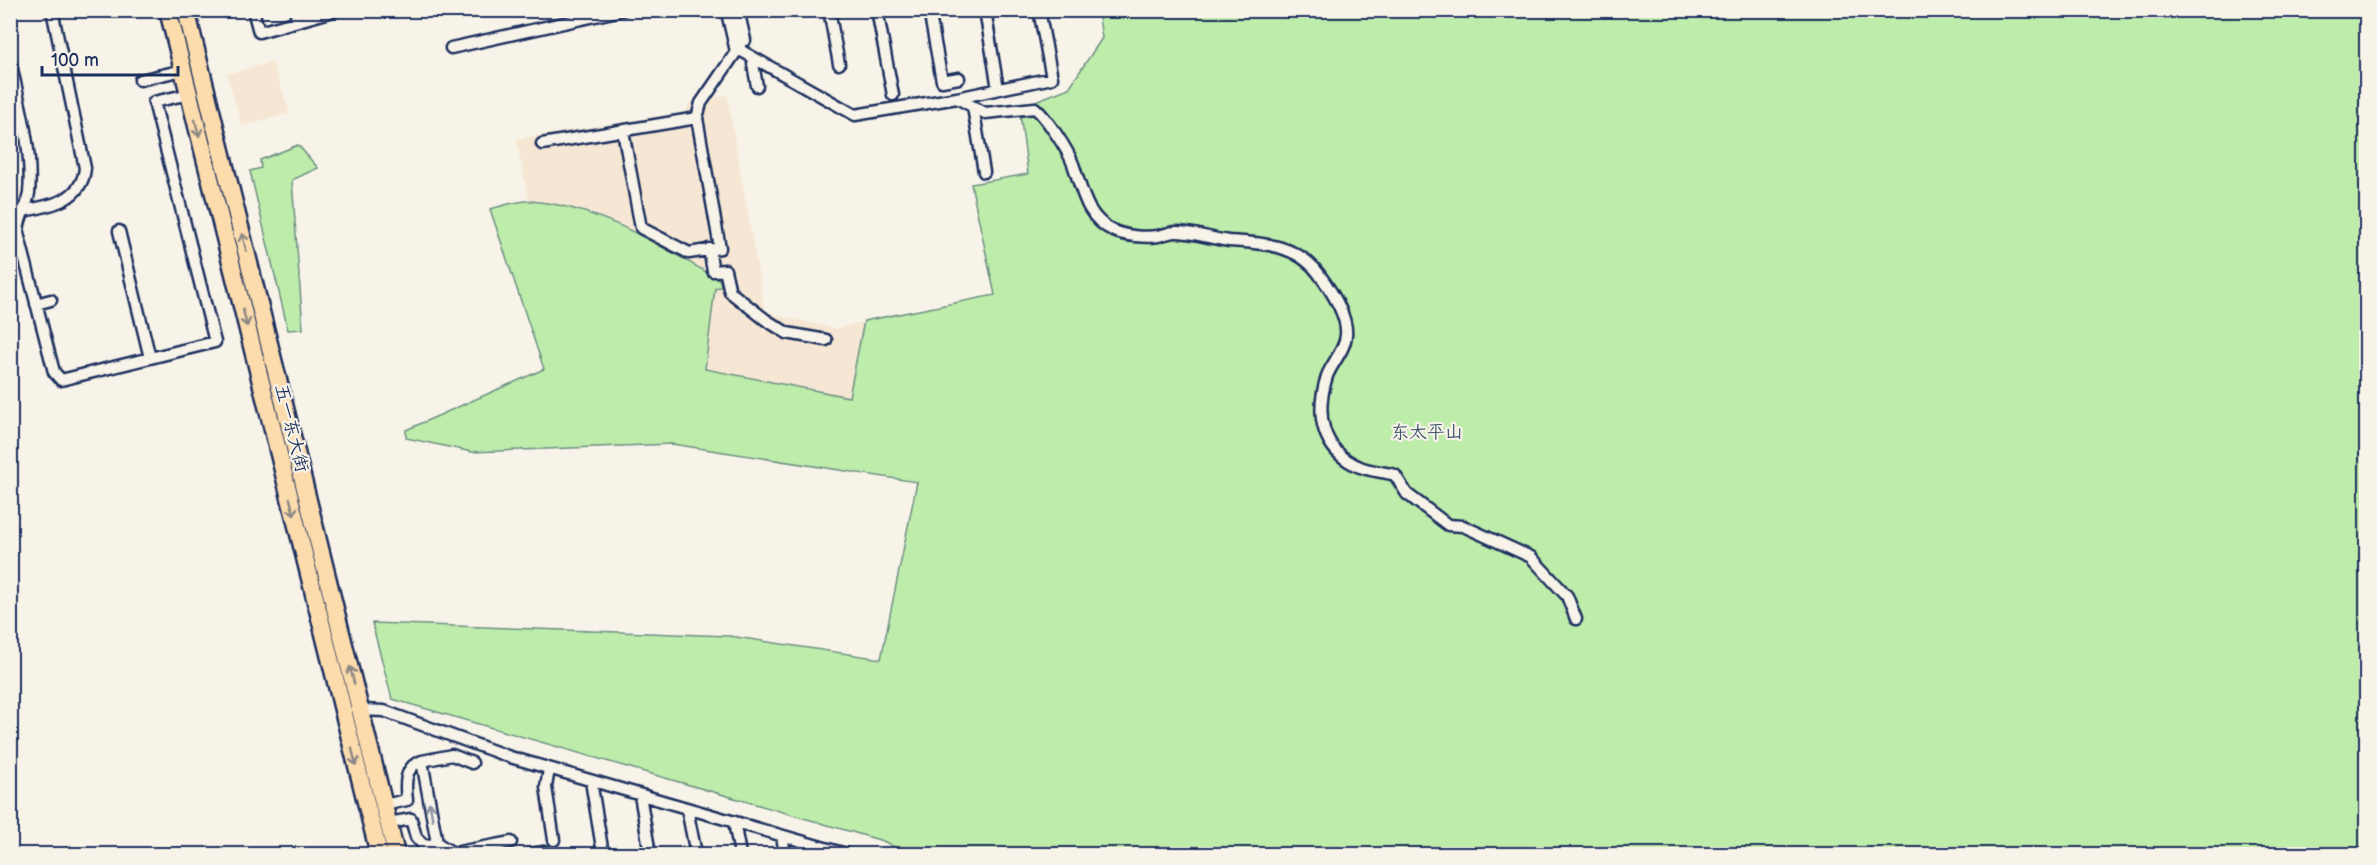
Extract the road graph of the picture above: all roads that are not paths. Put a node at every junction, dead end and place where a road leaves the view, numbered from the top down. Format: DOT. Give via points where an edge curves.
graph roads {
  1 [pos="52,10"];
  2 [pos="168,10"];
  3 [pos="186,10"];
  4 [pos="253,10"];
  5 [pos="337,10"];
  6 [pos="622,10"];
  7 [pos="729,10"];
  8 [pos="738,10"];
  9 [pos="829,10"];
  10 [pos="877,10"];
  11 [pos="929,10"];
  12 [pos="985,10"];
  13 [pos="1039,10"];
  14 [pos="297,16"];
  15 [pos="742,45"];
  16 [pos="451,48"];
  17 [pos="10,60"];
  18 [pos="753,64"];
  19 [pos="839,64"];
  20 [pos="768,66"];
  21 [pos="183,70"];
  22 [pos="959,78"];
  23 [pos="140,80"];
  24 [pos="998,89"];
  25 [pos="189,94"];
  26 [pos="893,96"];
  27 [pos="957,98"];
  28 [pos="973,106"];
  29 [pos="697,118"];
  30 [pos="623,131"];
  31 [pos="542,144"];
  32 [pos="984,172"];
  33 [pos="23,211"];
  34 [pos="119,231"];
  35 [pos="709,249"];
  36 [pos="51,300"];
  37 [pos="36,304"];
  38 [pos="826,340"];
  39 [pos="150,358"];
  40 [pos="1576,620"];
  41 [pos="361,710"];
  42 [pos="344,714"];
  43 [pos="422,761"];
  44 [pos="472,763"];
  45 [pos="549,769"];
  46 [pos="591,781"];
  47 [pos="640,795"];
  48 [pos="384,805"];
  49 [pos="687,809"];
  50 [pos="735,822"];
  51 [pos="388,823"];
  52 [pos="782,836"];
  53 [pos="554,840"];
  54 [pos="511,842"];
  55 [pos="437,843"];
  56 [pos="834,853"];
  57 [pos="379,855"];
  58 [pos="396,855"];
  59 [pos="531,855"];
  60 [pos="551,855"];
  61 [pos="603,855"];
  62 [pos="650,855"];
  63 [pos="696,855"];
  64 [pos="740,855"];
  65 [pos="785,855"];
  66 [pos="846,855"];
  1 -- 33 [label="street" via="84,178 64,200"];
  2 -- 21 [label="main road, 五一东大街"];
  41 -- 3 [label="main road, 五一东大街, one-way"];
  4 -- 14 [label="street" via="259,32"];
  5 -- 14 [label="street"];
  6 -- 16 [label="street"];
  7 -- 15 [label="street"];
  8 -- 15 [label="street"];
  9 -- 19 [label="street"];
  10 -- 26 [label="street"];
  11 -- 22 [label="street" via="942,81"];
  12 -- 24 [label="street"];
  13 -- 24 [label="street" via="1052,78"];
  15 -- 20 [label="street"];
  15 -- 29 [label="street" via="700,103"];
  17 -- 33 [label="street" via="29,168"];
  18 -- 20 [label="street" via="756,81"];
  20 -- 27 [label="street" via="855,115"];
  21 -- 23 [label="street"];
  21 -- 25 [label="main road, 五一东大街"];
  24 -- 27 [label="street"];
  25 -- 39 [label="street" via="154,102 215,342"];
  25 -- 42 [label="main road, 五一东大街, one-way"];
  27 -- 28 [label="street"];
  28 -- 32 [label="street"];
  28 -- 40 [label="street" via="985,113 1030,106 1039,111 1072,161 1094,217 1116,232 1141,237 1183,232 1265,244 1301,256 1318,274 1344,320 1346,335 1327,377 1322,402 1323,430 1331,448 1361,468 1395,475 1407,494 1448,525 1463,526 1531,557 1567,596"];
  29 -- 30 [label="street"];
  29 -- 35 [label="street" via="720,248"];
  30 -- 31 [label="street"];
  30 -- 35 [label="street" via="641,228 689,253"];
  33 -- 37 [label="street" via="18,233"];
  34 -- 39 [label="street"];
  35 -- 38 [label="street" via="713,271 725,270 730,292 787,333"];
  36 -- 37 [label="street"];
  37 -- 39 [label="street" via="54,372 61,381"];
  41 -- 42 [label="main road"];
  41 -- 45 [label="street" via="384,711"];
  41 -- 48 [label="main road, 五一东大街"];
  42 -- 57 [label="main road, 五一东大街, one-way"];
  43 -- 44 [label="street" via="452,755"];
  43 -- 48 [label="street" via="409,770 407,800"];
  55 -- 43 [label="street, one-way"];
  45 -- 46 [label="street"];
  45 -- 53 [label="street" via="546,787"];
  46 -- 47 [label="street"];
  46 -- 61 [label="street"];
  47 -- 49 [label="street"];
  47 -- 62 [label="street"];
  48 -- 51 [label="main road, 五一东大街"];
  49 -- 50 [label="street"];
  49 -- 63 [label="street"];
  50 -- 52 [label="street"];
  50 -- 64 [label="street"];
  51 -- 55 [label="street" via="411,819 419,842 424,846"];
  51 -- 58 [label="main road, 五一东大街"];
  52 -- 56 [label="street"];
  52 -- 65 [label="street"];
  54 -- 55 [label="street" via="453,854"];
  56 -- 66 [label="street"];
  59 -- 60 [label="street" via="550,851"];
}
